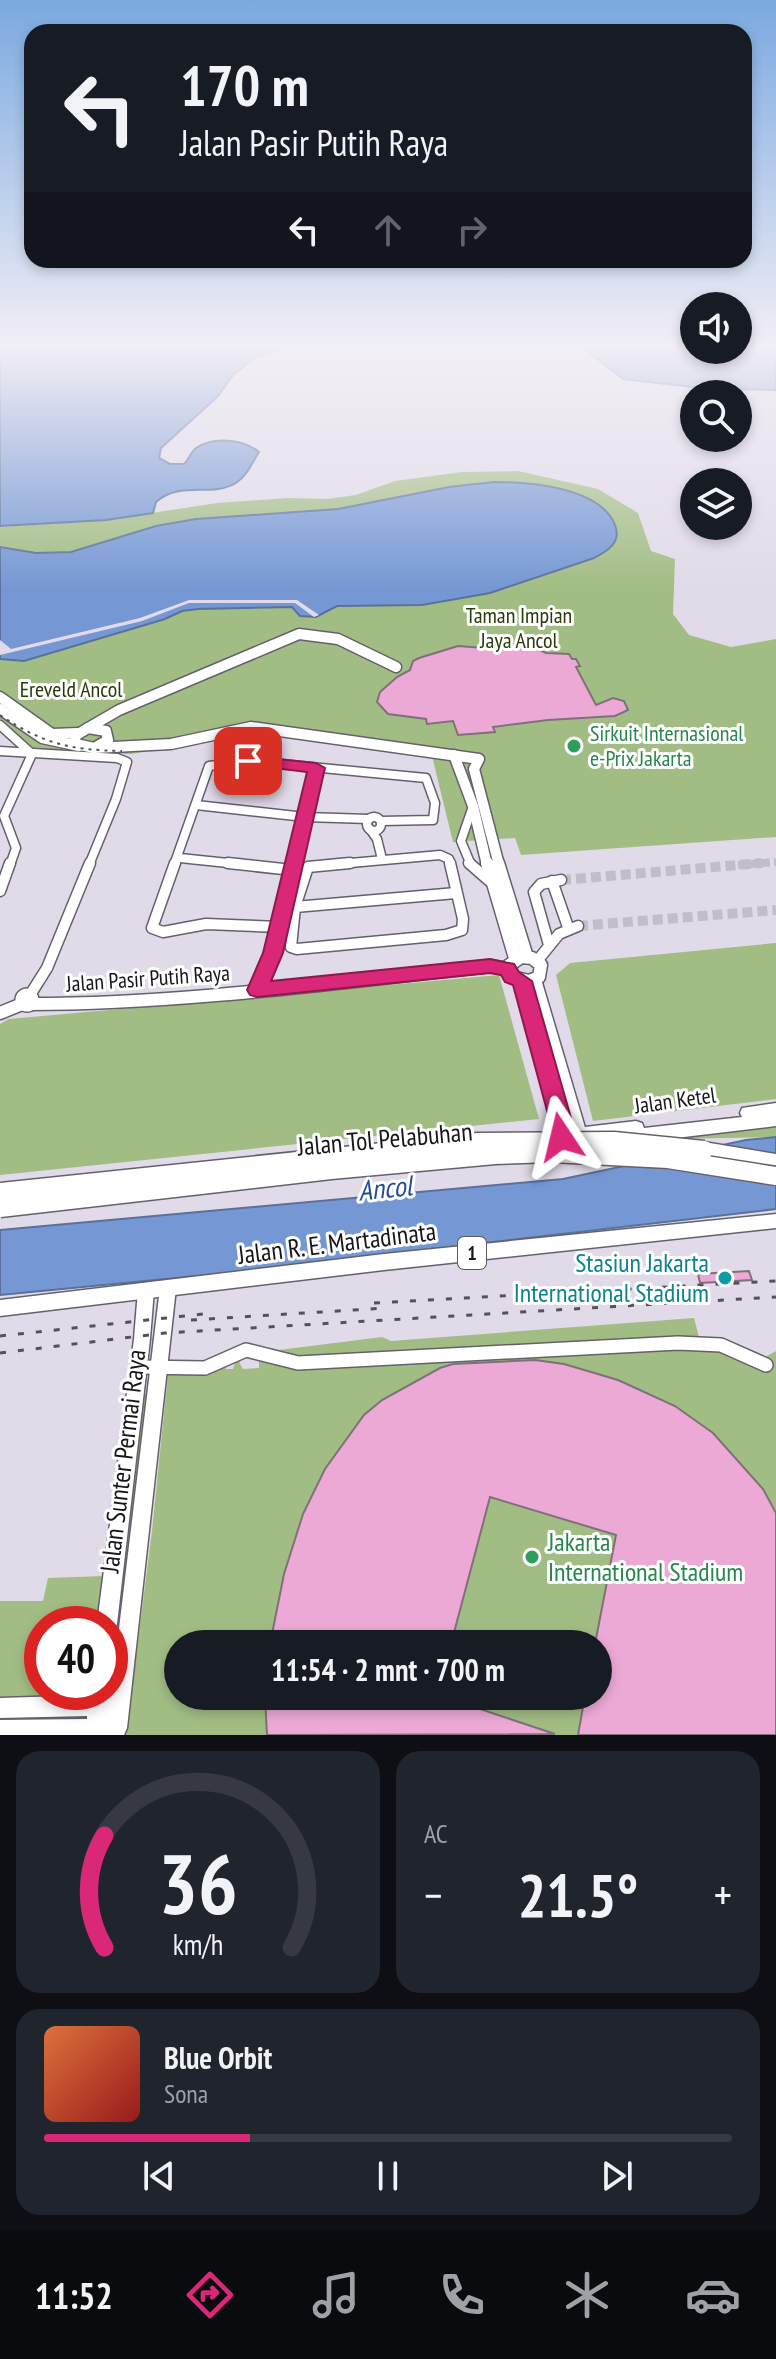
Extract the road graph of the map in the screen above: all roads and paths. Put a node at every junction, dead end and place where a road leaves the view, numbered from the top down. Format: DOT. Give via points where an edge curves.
graph roads {
  1 [pos="394,668"];
  2 [pos="0,697"];
  3 [pos="0,709"];
  4 [pos="0,725"];
  5 [pos="88,730"];
  6 [pos="235,730"];
  7 [pos="105,743"];
  8 [pos="79,746"];
  9 [pos="94,748"];
  10 [pos="0,751"];
  11 [pos="32,754"];
  12 [pos="454,755"];
  13 [pos="316,768"];
  14 [pos="471,782"];
  15 [pos="196,805"];
  16 [pos="473,806"];
  17 [pos="305,817"];
  18 [pos="375,827"];
  19 [pos="180,858"];
  20 [pos="382,859"];
  21 [pos="292,870"];
  22 [pos="496,886"];
  23 [pos="0,891"];
  24 [pos="456,893"];
  25 [pos="295,907"];
  26 [pos="280,927"];
  27 [pos="549,945"];
  28 [pos="522,961"];
  29 [pos="529,980"];
  30 [pos="257,990"];
  31 [pos="26,1000"];
  32 [pos="0,1005"];
  33 [pos="0,1013"];
  34 [pos="776,1109"];
  35 [pos="776,1119"];
  36 [pos="572,1140"];
  37 [pos="776,1162"];
  38 [pos="776,1176"];
  39 [pos="0,1194"];
  40 [pos="0,1210"];
  41 [pos="776,1221"];
  42 [pos="168,1288"];
  43 [pos="146,1290"];
  44 [pos="0,1308"];
  45 [pos="766,1365"];
  46 [pos="138,1367"];
  47 [pos="159,1368"];
  48 [pos="156,1393"];
  49 [pos="134,1396"];
  50 [pos="109,1606"];
  51 [pos="128,1629"];
  52 [pos="0,1708"];
  53 [pos="24,1708"];
  54 [pos="72,1710"];
  55 [pos="95,1710"];
  56 [pos="118,1710"];
  57 [pos="68,1729"];
  58 [pos="0,1730"];
  59 [pos="116,1731"];
  60 [pos="95,1732"];
  1 -- 5 [label="street" via="342,642 300,637"];
  2 -- 5 [label="street" via="52,734"];
  3 -- 8 [label="street" via="42,738"];
  4 -- 11 [label="street"];
  5 -- 7 [label="street" via="109,735"];
  5 -- 8 [label="street" via="74,740"];
  6 -- 7 [label="street"];
  6 -- 9 [label="street" via="171,744"];
  6 -- 12 [label="street" via="251,727"];
  7 -- 9 [label="street"];
  8 -- 9 [label="street"];
  10 -- 11 [label="street"];
  11 -- 23 [label="street" via="4,816 16,848"];
  11 -- 31 [label="street" via="117,758 127,766 47,968"];
  12 -- 14 [label="street"];
  12 -- 14 [label="street" via="479,759"];
  13 -- 15 [label="street" via="214,763"];
  13 -- 17 [label="street"];
  13 -- 18 [label="street" via="424,777 435,817"];
  14 -- 16 [label="street"];
  14 -- 28 [label="street"];
  15 -- 17 [label="street"];
  15 -- 19 [label="street"];
  16 -- 22 [label="street"];
  16 -- 22 [label="street" via="461,827 464,855 471,869"];
  17 -- 18 [label="street"];
  17 -- 21 [label="street"];
  18 -- 20 [label="street"];
  19 -- 21 [label="street"];
  19 -- 26 [label="street" via="152,928 159,932 215,923"];
  20 -- 24 [label="street" via="445,857"];
  20 -- 25 [label="street" via="308,867"];
  21 -- 26 [label="street"];
  22 -- 28 [label="street"];
  24 -- 25 [label="street"];
  24 -- 25 [label="street" via="464,927 456,933 297,949 291,947"];
  26 -- 30 [label="street"];
  27 -- 27 [label="street" via="534,892 541,884 556,881 573,926"];
  27 -- 28 [label="street"];
  28 -- 29 [label="street" via="512,977"];
  28 -- 29 [label="street" via="542,969"];
  28 -- 30 [label="street, Jalan Pasir Putih Raya"];
  29 -- 36 [label="street" via="560,1118"];
  30 -- 31 [label="street, Jalan Pasir Putih Raya" via="76,1004"];
  31 -- 32 [label="street, Jalan Pasir Putih Raya"];
  31 -- 33 [label="street, Jalan Pasir Putih Raya"];
  34 -- 36 [label="highway, Jalan Ketel"];
  35 -- 36 [label="highway, Jalan Ketel"];
  36 -- 39 [label="highway"];
  36 -- 40 [label="highway"];
  37 -- 39 [label="highway, Jalan Tol Pelabuhan, bridge" via="614,1141 478,1142"];
  38 -- 40 [label="highway, Jalan Tol Pelabuhan, bridge" via="668,1159 495,1155"];
  41 -- 42 [label="highway, Jalan R. E. Martadinata / 1"];
  42 -- 43 [label="highway, Jalan R. E. Martadinata / 1"];
  42 -- 47 [label="main road, Jalan Sunter Permai Raya"];
  43 -- 44 [label="highway, Jalan R. E. Martadinata / 1"];
  43 -- 46 [label="main road, Jalan Sunter Permai Raya"];
  45 -- 47 [label="street" via="721,1345 678,1343 298,1363 246,1350 205,1368"];
  46 -- 47 [label="street"];
  46 -- 49 [label="main road, Jalan Sunter Permai Raya"];
  47 -- 48 [label="main road, Jalan Sunter Permai Raya"];
  48 -- 49 [label="main road" via="143,1389"];
  48 -- 51 [label="main road, Jalan Sunter Permai Raya"];
  49 -- 50 [label="main road, Jalan Sunter Permai Raya"];
  52 -- 53 [label="main road"];
  54 -- 57 [label="main road" via="77,1720"];
  55 -- 60 [label="main road"];
  56 -- 59 [label="main road, Jalan Sunter Permai Raya"];
  57 -- 58 [label="main road"];
  57 -- 60 [label="main road"];
  59 -- 60 [label="main road"];
}
